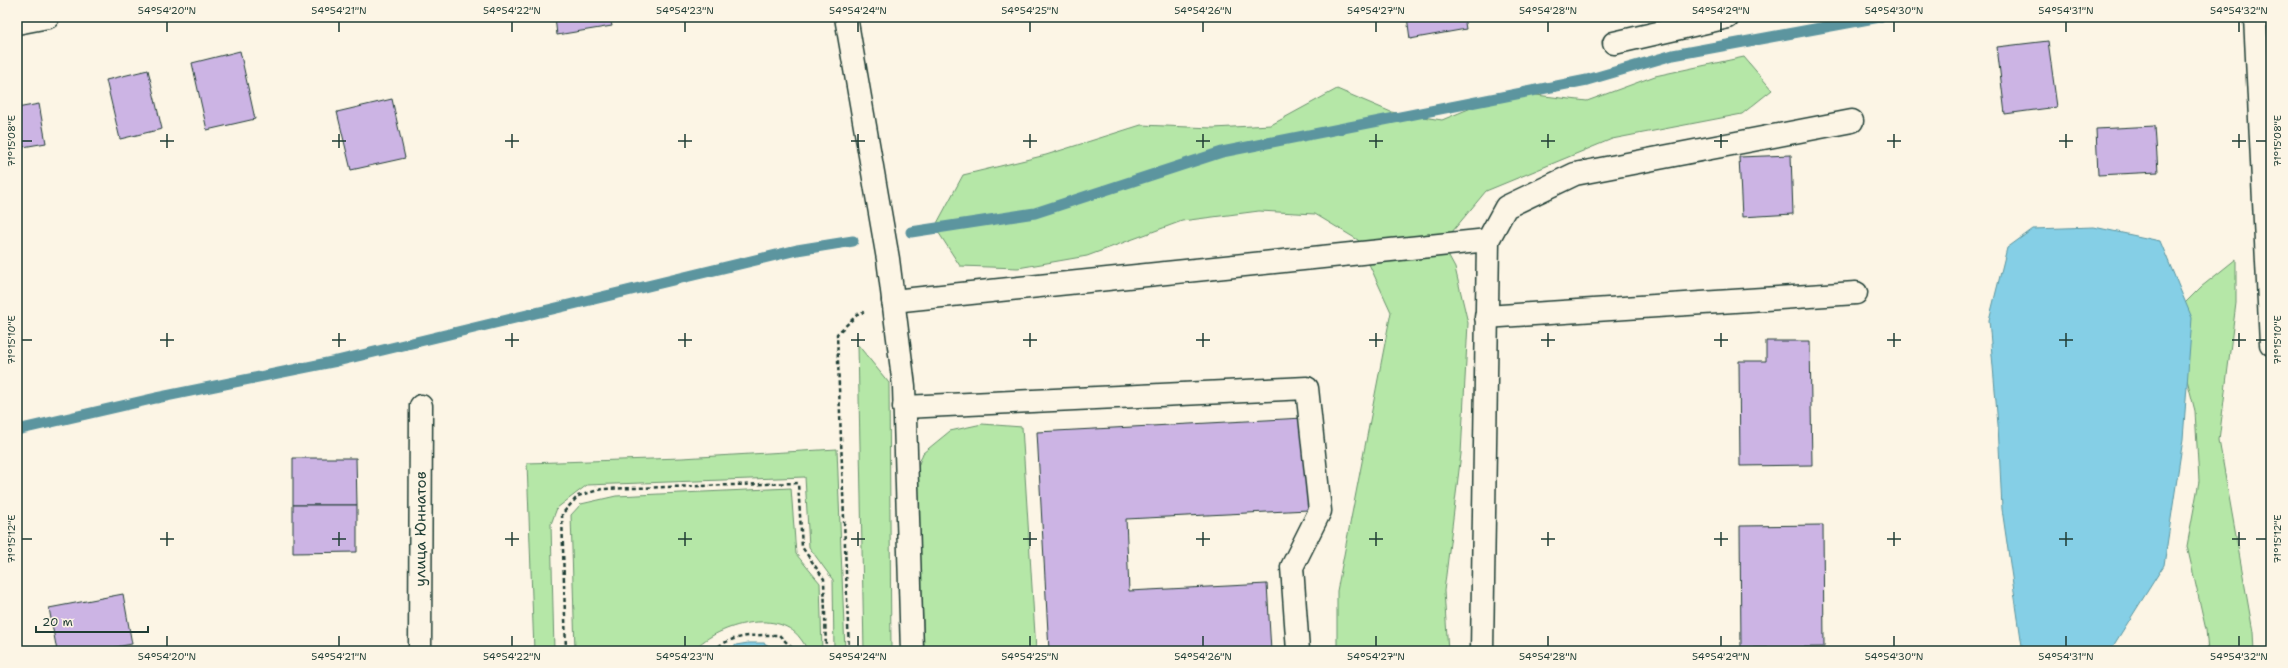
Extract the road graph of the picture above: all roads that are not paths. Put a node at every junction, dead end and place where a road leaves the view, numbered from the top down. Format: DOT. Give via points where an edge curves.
graph roads {
  1 [pos="48,17"];
  2 [pos="846,17"];
  3 [pos="1728,17"];
  4 [pos="2255,17"];
  5 [pos="17,23"];
  6 [pos="1614,42"];
  7 [pos="1852,121"];
  8 [pos="1488,240"];
  9 [pos="1856,293"];
  10 [pos="893,301"];
  11 [pos="1486,317"];
  12 [pos="2271,344"];
  13 [pos="421,406"];
  14 [pos="904,407"];
  15 [pos="420,651"];
  16 [pos="912,651"];
  17 [pos="1298,651"];
  18 [pos="1482,651"];
  1 -- 5 [label="street"];
  2 -- 10 [label="street"];
  3 -- 6 [label="street"];
  4 -- 12 [label="street"];
  7 -- 8 [label="street" via="1575,174 1506,207"];
  8 -- 10 [label="street"];
  8 -- 11 [label="street"];
  9 -- 11 [label="street"];
  10 -- 14 [label="street" via="904,386"];
  11 -- 18 [label="street"];
  13 -- 15 [label="street, улица Юннатов"];
  14 -- 16 [label="street"];
  14 -- 17 [label="street" via="1307,388 1320,511 1292,567"];
}
